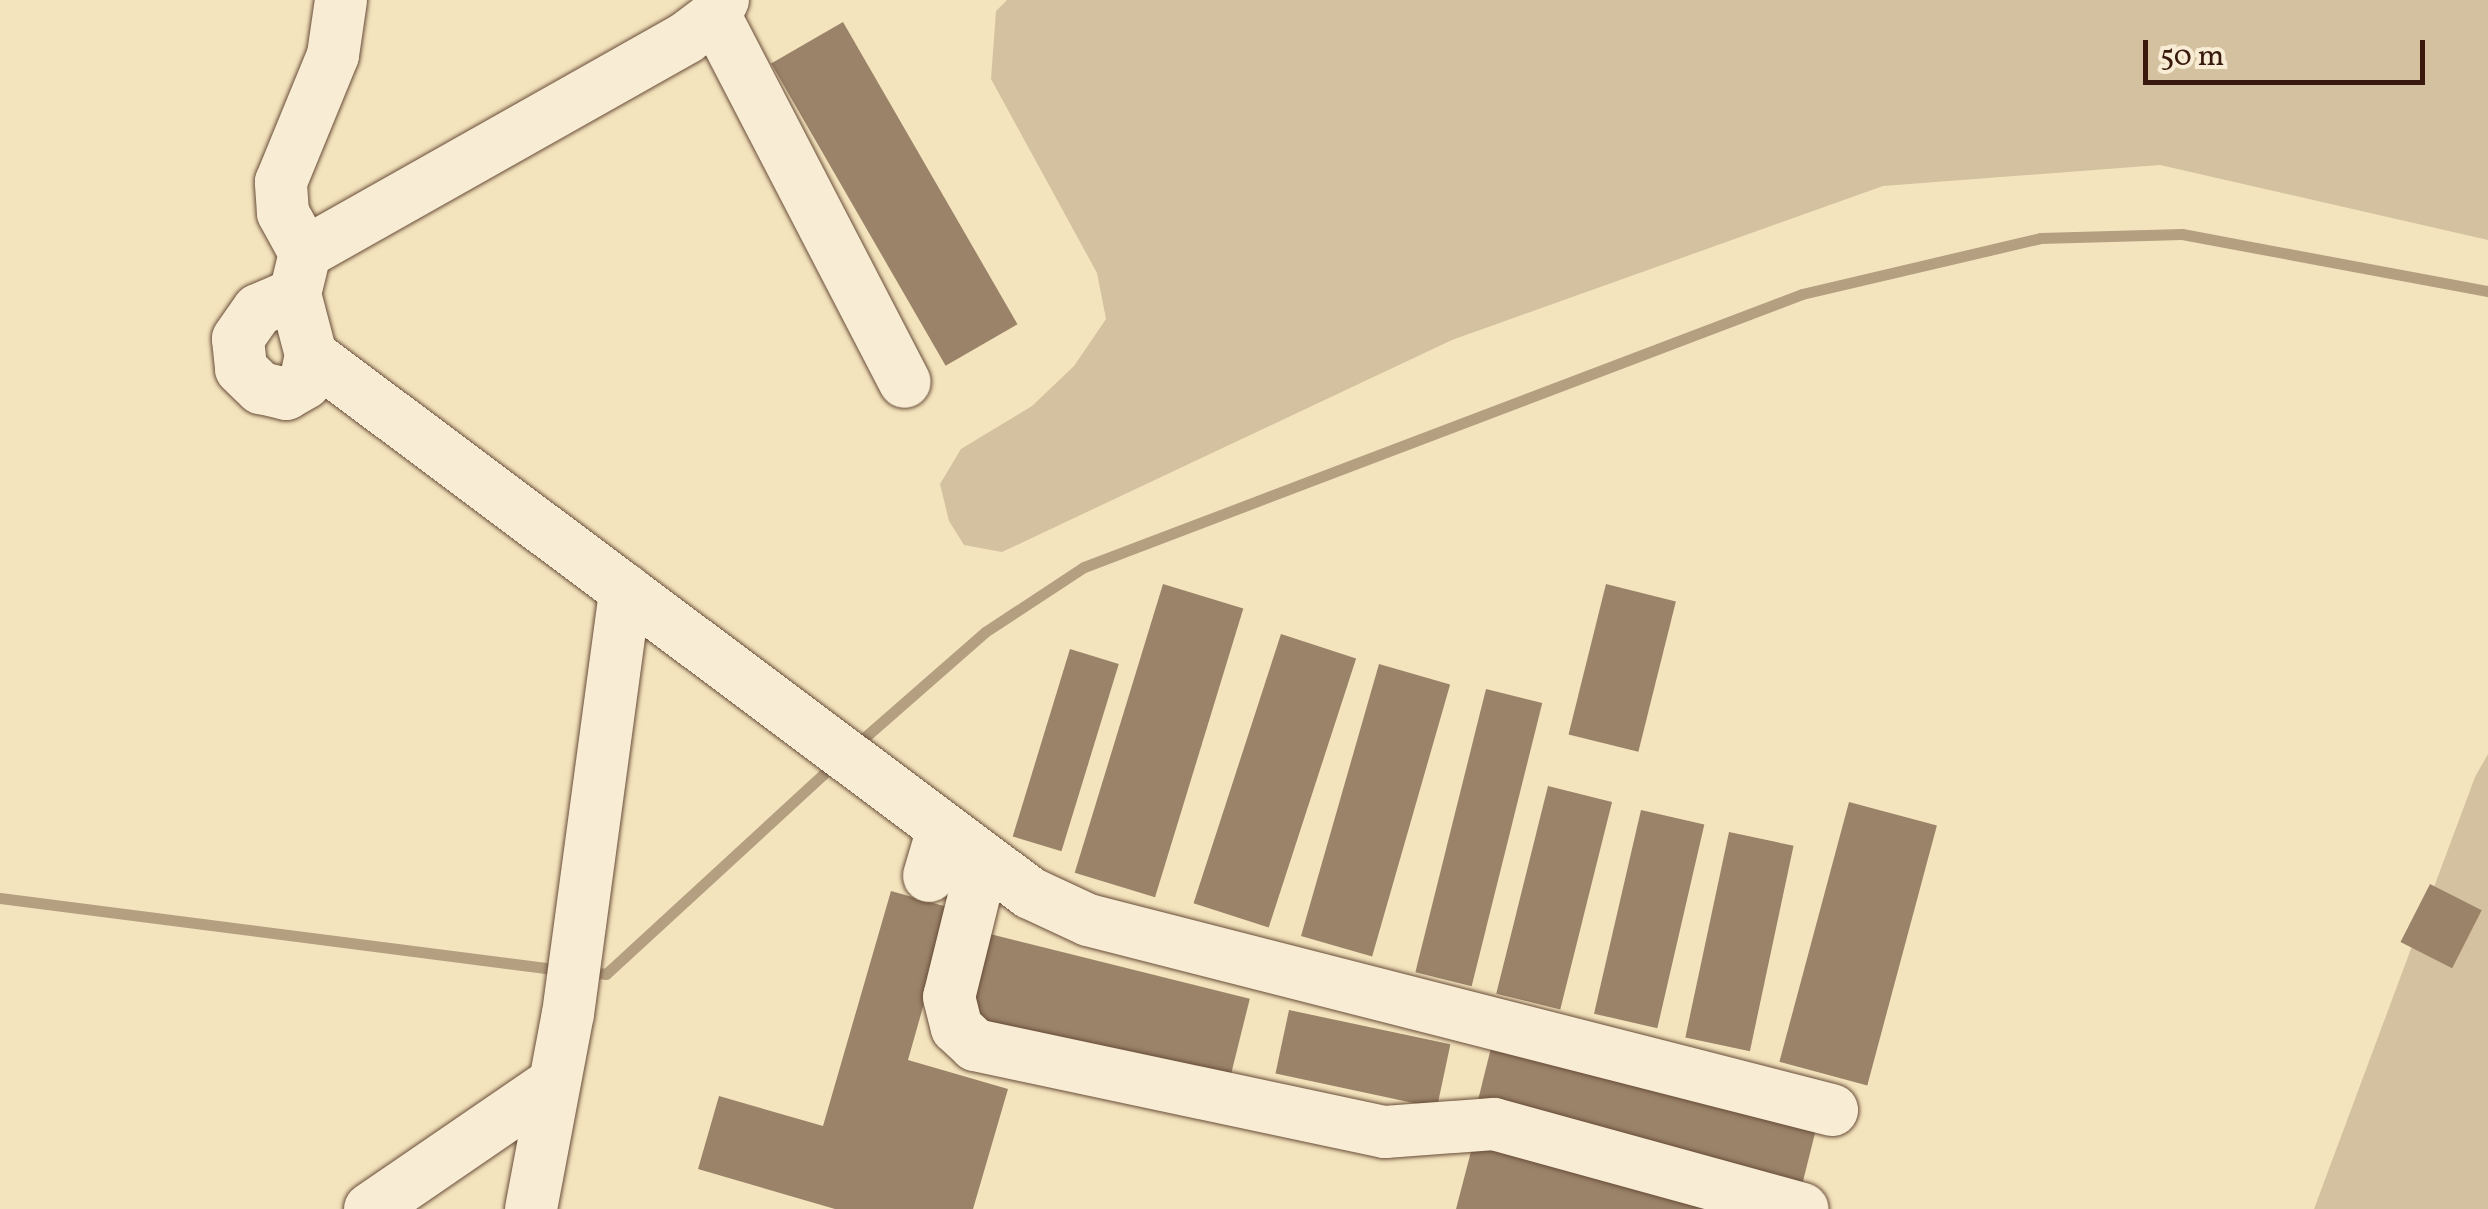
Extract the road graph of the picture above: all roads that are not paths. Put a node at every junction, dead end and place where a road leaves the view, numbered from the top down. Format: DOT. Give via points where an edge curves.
graph roads {
  1 [pos="340,0"];
  2 [pos="719,8"];
  3 [pos="300,273"];
  4 [pos="311,355"];
  5 [pos="905,382"];
  6 [pos="625,590"];
  7 [pos="951,856"];
  8 [pos="554,1083"];
  9 [pos="1832,1110"];
  10 [pos="370,1209"];
  11 [pos="531,1209"];
  12 [pos="1802,1209"];
  1 -- 3 [label="street" via="333,55 281,182"];
  2 -- 3 [label="street"];
  2 -- 5 [label="street"];
  3 -- 4 [label="street"];
  3 -- 4 [label="street" via="258,310 238,339 241,370 261,388 286,394 305,384"];
  4 -- 6 [label="street"];
  6 -- 7 [label="street" via="843,756"];
  6 -- 8 [label="street"];
  7 -- 9 [label="street" via="1088,920"];
  7 -- 12 [label="street" via="949,997 957,1028 975,1045 1385,1132 1494,1124"];
  8 -- 10 [label="street"];
  8 -- 11 [label="street"];
}
